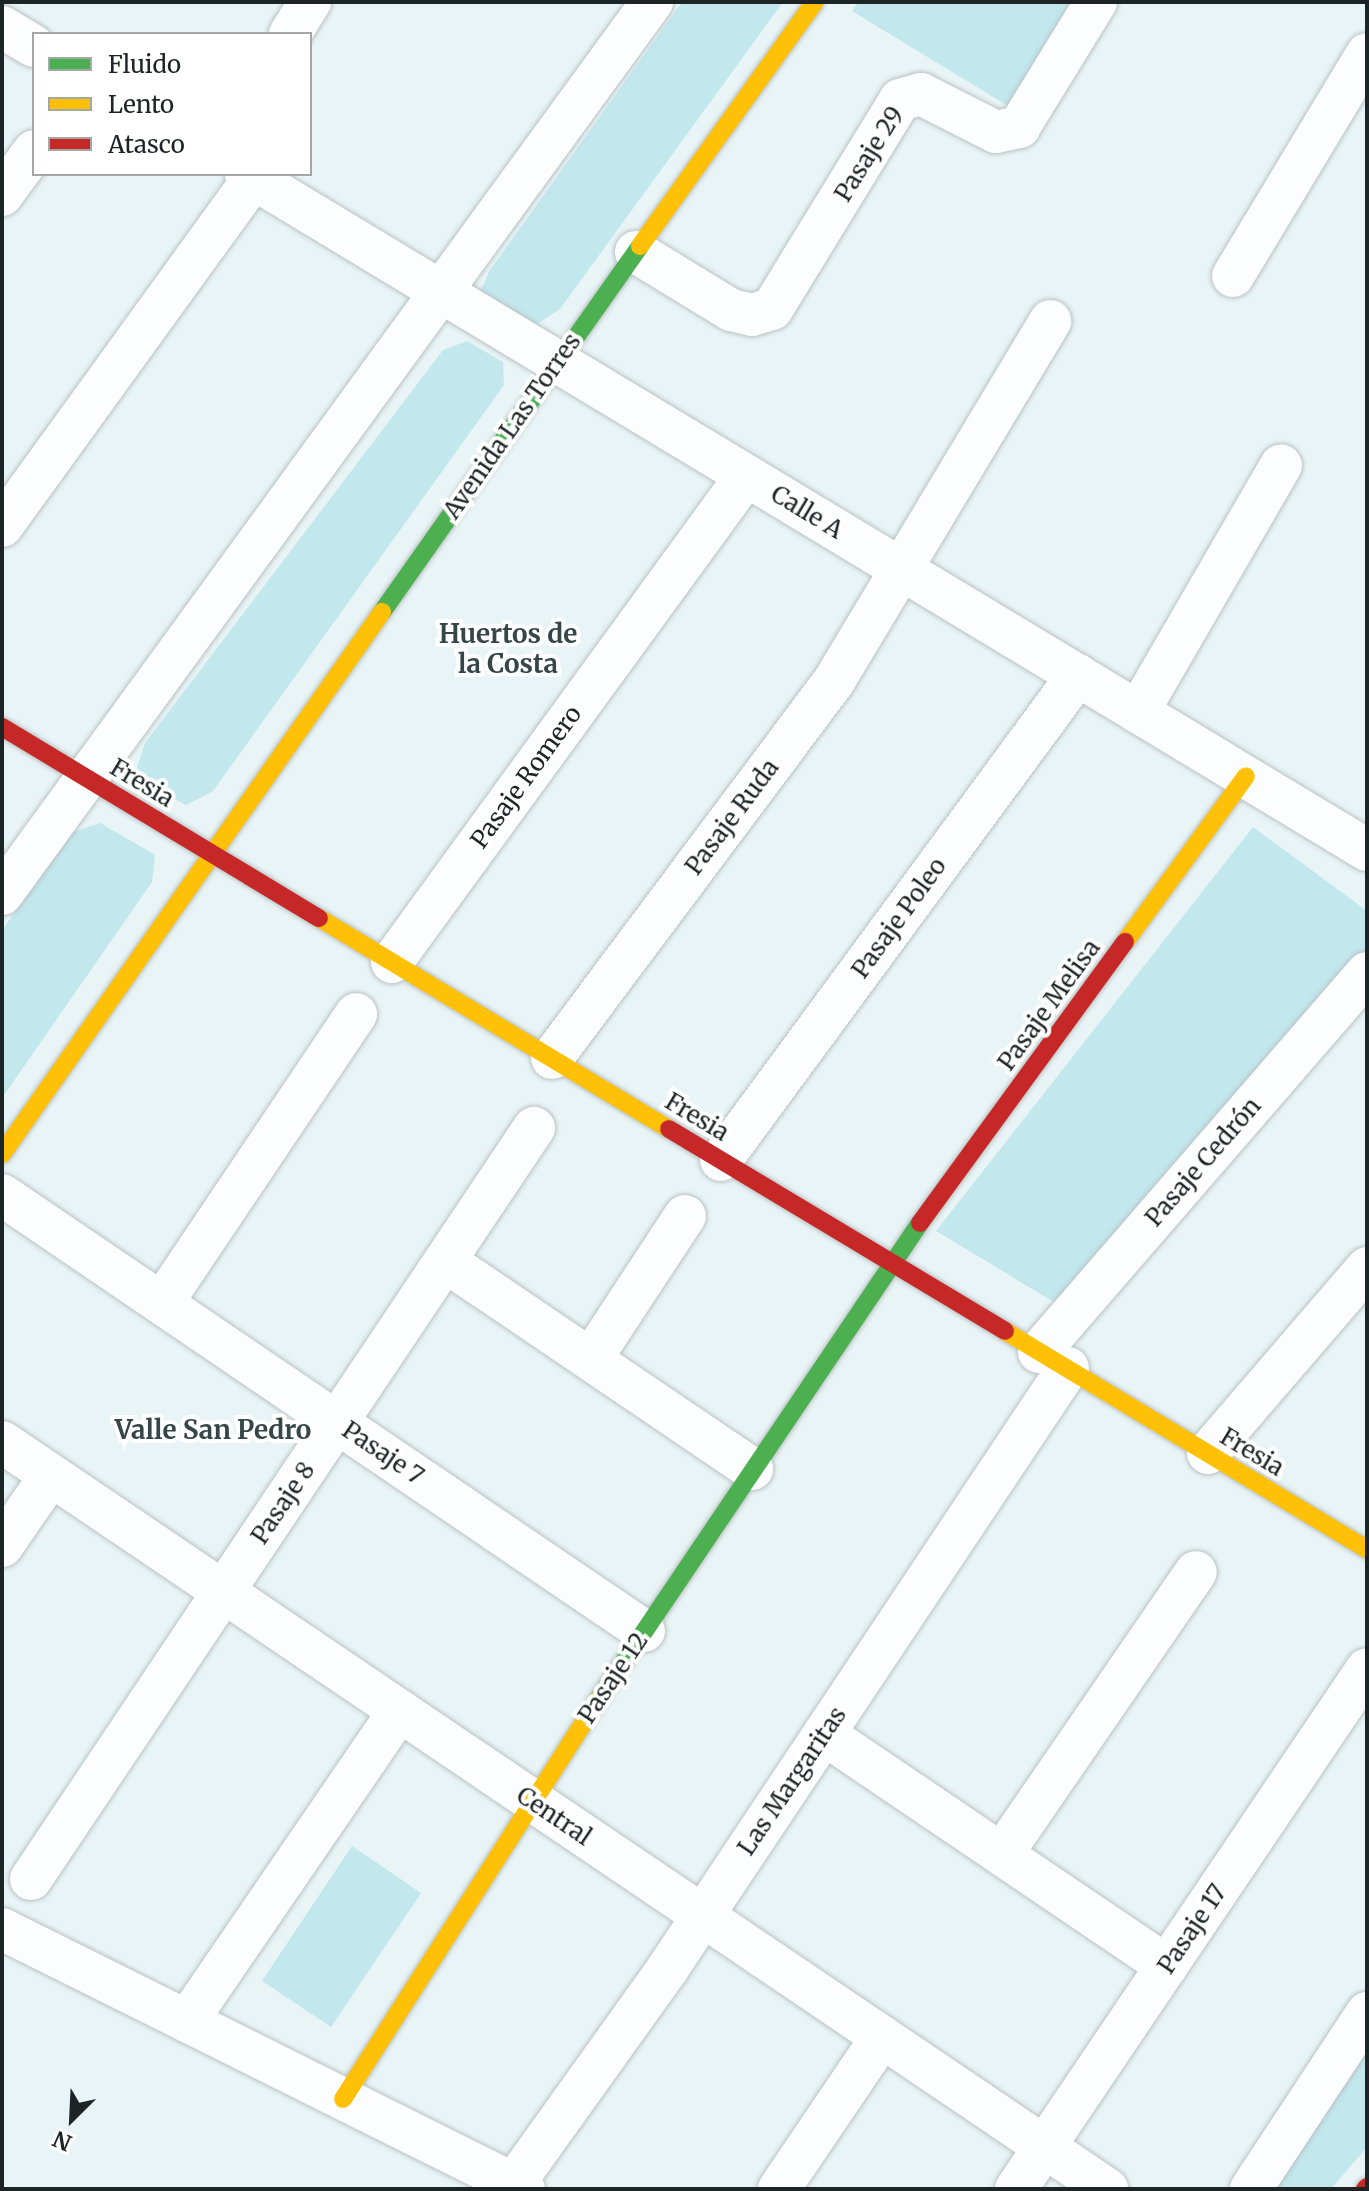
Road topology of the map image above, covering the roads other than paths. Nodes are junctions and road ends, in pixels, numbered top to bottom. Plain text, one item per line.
1 (310, 2) edge
2 (652, 2) edge
3 (815, 2) edge
4 (1096, 2) edge
5 (2, 27) edge
6 (291, 32) edge
7 (32, 45) edge
8 (1367, 54) edge
9 (32, 154) edge
10 (250, 176) edge
11 (2, 195) edge
12 (636, 252) junction
13 (1233, 276) dead end
14 (443, 292) junction
15 (1050, 321) dead end
16 (557, 361) junction
17 (1281, 465) dead end
18 (746, 476) junction
19 (2, 526) edge
20 (904, 571) junction
21 (1078, 675) junction
22 (1138, 712) junction
23 (2, 727) edge
24 (84, 776) junction
25 (1246, 776) junction
26 (1367, 850) edge
27 (212, 853) junction
28 (2, 894) edge
29 (392, 962) junction
30 (1367, 973) edge
31 (356, 1014) dead end
32 (552, 1058) junction
33 (534, 1128) dead end
34 (2, 1154) edge
35 (721, 1160) junction
36 (2, 1195) edge
37 (685, 1216) dead end
38 (445, 1261) junction
39 (891, 1262) junction
40 (1367, 1268) edge
41 (162, 1303) junction
42 (591, 1359) junction
43 (1053, 1360) junction
44 (337, 1422) junction
45 (2, 1442) edge
46 (1208, 1453) junction
47 (752, 1469) junction
48 (51, 1475) junction
49 (2, 1546) edge
50 (1367, 1549) edge
51 (1196, 1572) dead end
52 (224, 1592) junction
53 (644, 1631) junction
54 (1367, 1669) edge
55 (399, 1711) junction
56 (824, 1734) junction
57 (531, 1800) junction
58 (1002, 1854) junction
59 (31, 1879) dead end
60 (702, 1916) junction
61 (2, 1929) edge
62 (1167, 1966) junction
63 (1367, 2013) edge
64 (187, 2021) junction
65 (882, 2037) junction
66 (343, 2099) junction
67 (1045, 2147) junction
68 (516, 2187) edge
69 (779, 2189) edge
70 (1016, 2189) edge
71 (1107, 2189) edge
72 (1251, 2189) edge

1 - 6 street
2 - 14 street
3 - 12 street, Avenida Las Torres
4 - 12 street, Pasaje 29
5 - 7 street
8 - 13 street
9 - 11 street
10 - 14 street, Calle A
10 - 19 street
12 - 16 street, Avenida Las Torres
14 - 16 street, Calle A
14 - 24 street
15 - 20 street, Pasaje Ruda
16 - 18 street, Calle A
16 - 27 street, Avenida Las Torres
17 - 22 street
18 - 20 street, Calle A
18 - 29 street, Pasaje Romero
20 - 21 street, Calle A
20 - 32 street, Pasaje Ruda
21 - 22 street, Calle A
21 - 35 street, Pasaje Poleo
22 - 25 street, Calle A
23 - 24 street, Fresia
24 - 27 street, Fresia
24 - 28 street
25 - 26 street, Calle A
25 - 39 street, Pasaje Melisa
27 - 29 street, Fresia
27 - 34 street, Avenida Las Torres
29 - 32 street, Fresia
30 - 43 street, Pasaje Cedrón
31 - 41 street
32 - 35 street, Fresia
33 - 38 street, Pasaje 8
35 - 39 street, Fresia
36 - 41 street, Pasaje 7
37 - 42 street
38 - 42 street
38 - 44 street, Pasaje 8
39 - 43 street, Fresia
39 - 47 street, Pasaje 12
40 - 46 street
41 - 44 street, Pasaje 7
42 - 47 street
43 - 46 street, Fresia
43 - 56 street, Las Margaritas
44 - 52 street, Pasaje 8
44 - 53 street, Pasaje 7
45 - 48 street, Central
46 - 50 street, Fresia
47 - 53 street, Pasaje 12
48 - 49 street
48 - 52 street, Central
51 - 58 street
52 - 55 street, Central
52 - 59 street, Pasaje 8
53 - 57 street, Pasaje 12
54 - 62 street, Pasaje 17
55 - 57 street, Central
55 - 64 street
56 - 58 street
56 - 60 street, Las Margaritas
57 - 60 street, Central
57 - 66 street, Pasaje 12
58 - 62 street
60 - 65 street, Central
60 - 68 street, Las Margaritas
61 - 64 street
62 - 67 street, Pasaje 17
63 - 72 street
64 - 66 street
65 - 67 street, Central
65 - 69 street
66 - 68 street
67 - 70 street, Pasaje 17
67 - 71 street, Central

